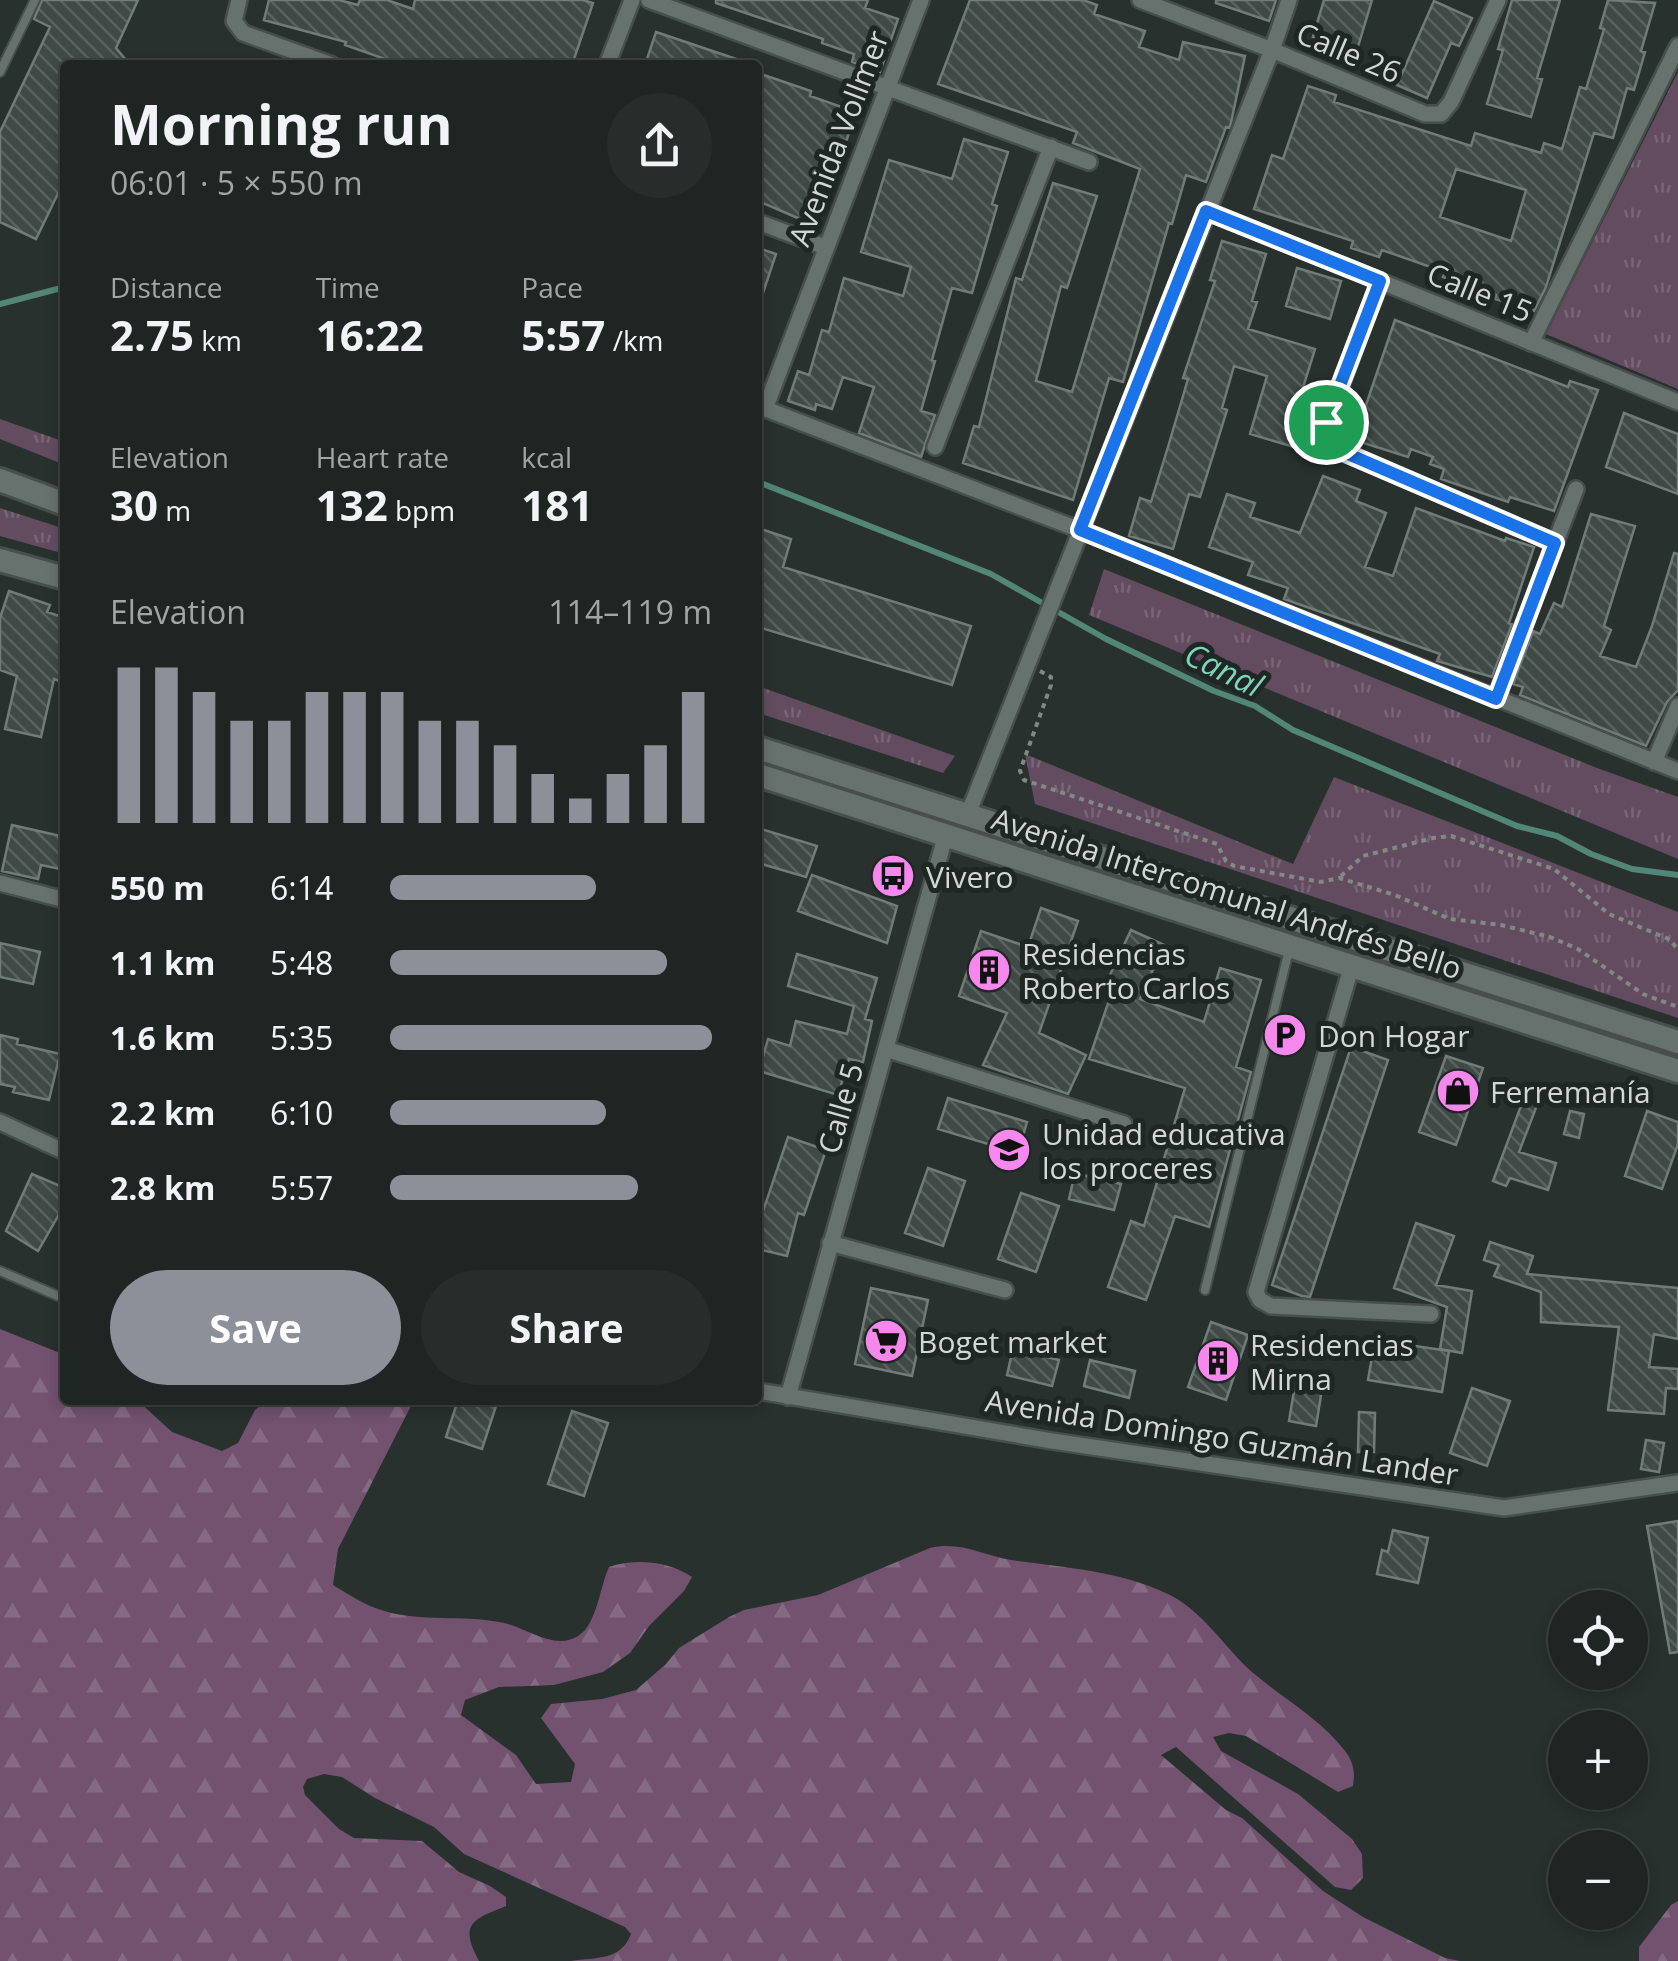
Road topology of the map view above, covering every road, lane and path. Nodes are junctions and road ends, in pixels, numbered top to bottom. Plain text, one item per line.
1 (35, 0) edge
2 (239, 0) edge
3 (632, 0) edge
4 (649, 0) edge
5 (921, 0) edge
6 (1140, 0) edge
7 (1290, 0) edge
8 (1498, 0) edge
9 (1678, 46) edge
10 (1272, 50) junction
11 (319, 60) edge
12 (609, 60) edge
13 (0, 72) edge
14 (886, 87) junction
15 (1051, 147) junction
16 (1090, 162) dead end
17 (1206, 211) junction
18 (762, 224) edge
19 (824, 247) junction
20 (1380, 281) junction
21 (1531, 343) junction
22 (1678, 402) edge
23 (762, 405) edge
24 (762, 408) edge
25 (935, 447) dead end
26 (0, 480) edge
27 (1576, 489) dead end
28 (60, 502) edge
29 (1080, 530) junction
30 (1555, 543) junction
31 (0, 560) edge
32 (60, 577) edge
33 (1027, 664) junction
34 (1496, 699) junction
35 (1678, 706) edge
36 (762, 749) edge
37 (1654, 762) junction
38 (1678, 771) edge
39 (762, 776) edge
40 (968, 814) junction
41 (946, 834) junction
42 (1339, 878) junction
43 (0, 882) edge
44 (60, 899) edge
45 (1290, 946) junction
46 (1678, 951) edge
47 (1352, 965) junction
48 (1678, 1007) edge
49 (1678, 1042) edge
50 (886, 1049) junction
51 (1678, 1071) edge
52 (0, 1122) edge
53 (1124, 1124) dead end
54 (60, 1150) edge
55 (830, 1243) junction
56 (0, 1271) edge
57 (1006, 1290) dead end
58 (1205, 1290) dead end
59 (60, 1298) edge
60 (1430, 1314) dead end
61 (762, 1392) edge
62 (788, 1397) junction
63 (1678, 1482) edge

1 - 13 lane
2 - 11 street
3 - 12 street
4 - 14 street
5 - 14 street, Avenida Vollmer
6 - 10 street, Calle 26
7 - 10 street
8 - 10 street, Calle 26
9 - 21 street
10 - 17 street
14 - 15 street
14 - 19 street, Avenida Vollmer
15 - 16 street
15 - 25 street
17 - 20 street, Calle 15
17 - 29 street
18 - 19 street
19 - 23 street, Avenida Vollmer
20 - 21 street, Calle 15
20 - 30 street
21 - 22 street, Calle 15
24 - 29 street
26 - 28 main road
27 - 30 street
29 - 33 street
29 - 34 street
30 - 34 street
31 - 32 main road
33 - 40 street
33 - 42 path
34 - 37 street
35 - 37 street
36 - 40 main road, Avenida Intercomunal Andrés Bello
37 - 38 street
39 - 41 main road, Avenida Intercomunal Andrés Bello
40 - 49 main road, Avenida Intercomunal Andrés Bello
41 - 45 main road, Avenida Intercomunal Andrés Bello
41 - 50 street, Calle 5
42 - 46 path
42 - 48 path
43 - 44 street
45 - 47 main road, Avenida Intercomunal Andrés Bello
45 - 58 lane
47 - 51 main road, Avenida Intercomunal Andrés Bello
47 - 60 street
50 - 53 street
50 - 55 street, Calle 5
52 - 54 street
55 - 57 street
55 - 62 street, Calle 5
56 - 59 lane
61 - 62 street, Avenida Domingo Guzmán Lander
62 - 63 street, Avenida Domingo Guzmán Lander

